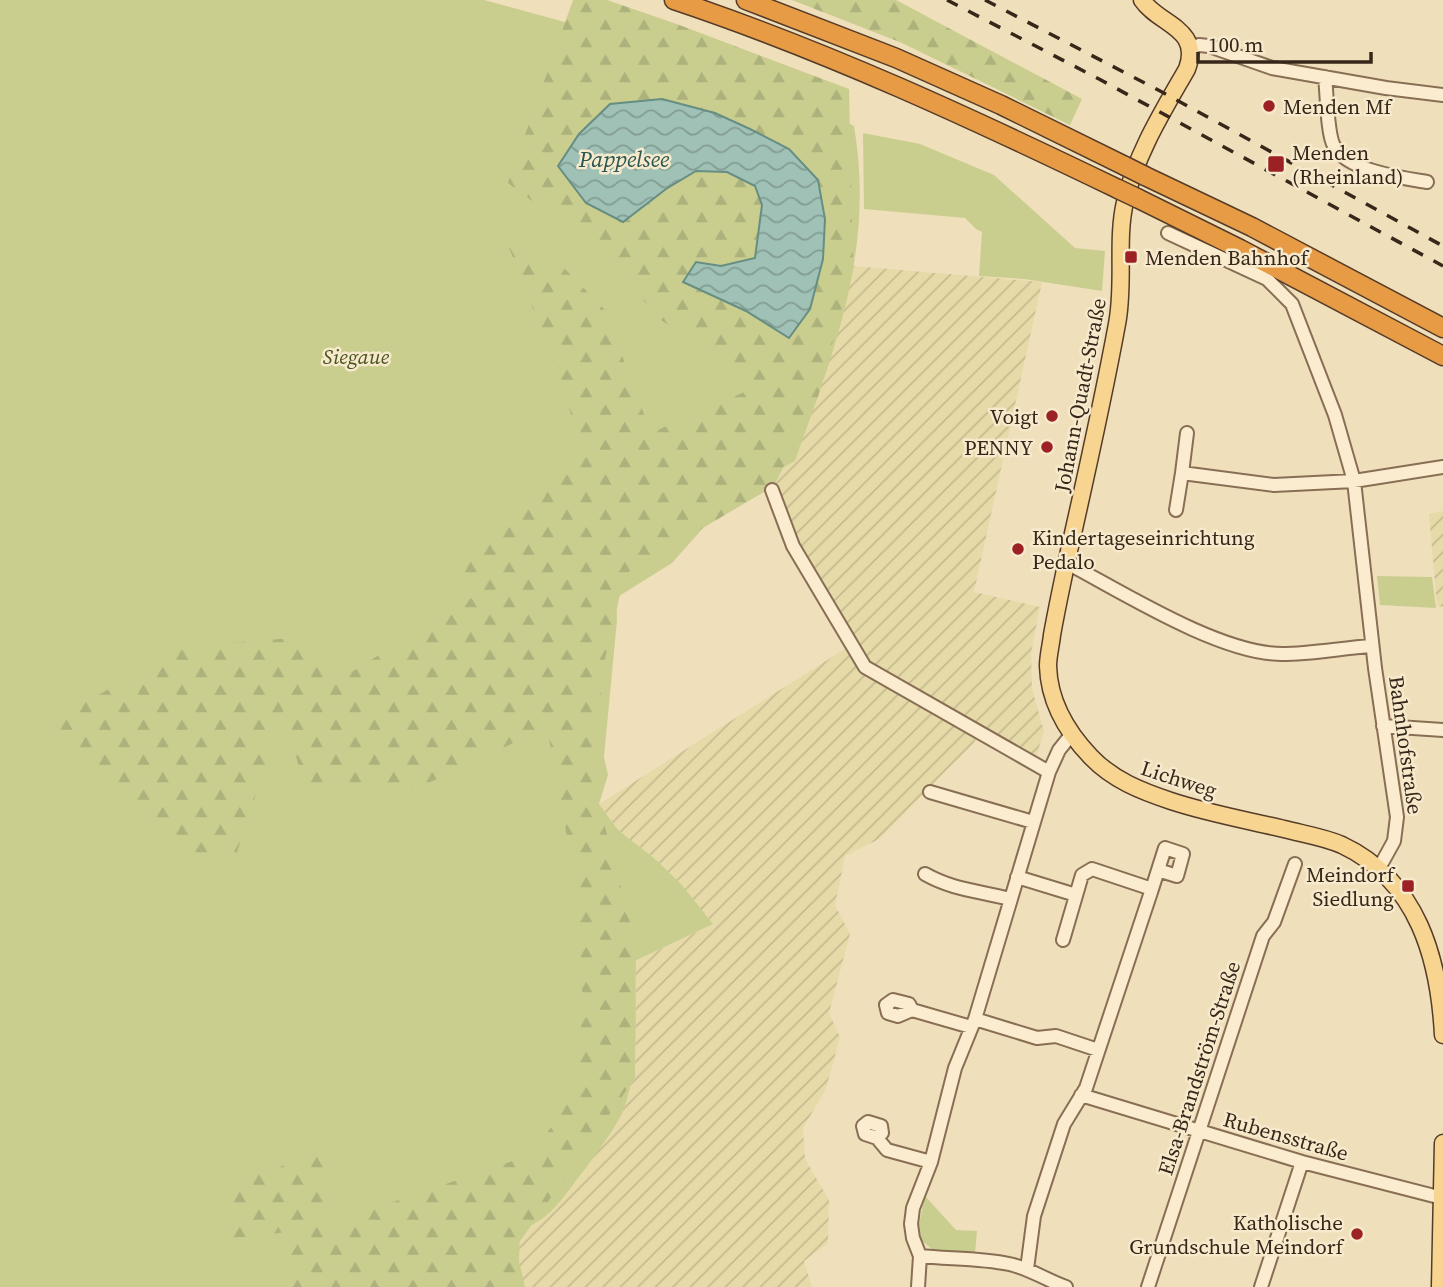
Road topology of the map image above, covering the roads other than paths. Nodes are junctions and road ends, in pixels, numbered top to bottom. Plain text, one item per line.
1 (674, 0) edge
2 (746, 0) edge
3 (1142, 0) edge
4 (1189, 48) junction
5 (1325, 77) junction
6 (1443, 95) edge
7 (1427, 182) dead end
8 (1168, 233) dead end
9 (1443, 328) edge
10 (1443, 356) edge
11 (1187, 433) dead end
12 (1443, 467) edge
13 (1182, 473) junction
14 (1354, 481) junction
15 (772, 491) dead end
16 (1177, 510) dead end
17 (1067, 563) junction
18 (1372, 646) junction
19 (1382, 726) junction
20 (1443, 730) edge
21 (1071, 735) junction
22 (1049, 772) junction
23 (930, 792) dead end
24 (1033, 822) junction
25 (1295, 864) dead end
26 (1158, 870) dead end
27 (1378, 870) junction
28 (925, 874) dead end
29 (1017, 877) junction
30 (1152, 889) junction
31 (1076, 895) junction
32 (1010, 899) junction
33 (1063, 940) dead end
34 (912, 1010) dead end
35 (973, 1023) junction
36 (1443, 1035) edge
37 (1098, 1050) junction
38 (1081, 1095) junction
39 (1198, 1131) junction
40 (877, 1138) dead end
41 (1443, 1143) edge
42 (1302, 1161) junction
43 (931, 1162) junction
44 (1442, 1198) edge
45 (920, 1256) junction
46 (1027, 1269) junction
47 (1043, 1283) edge
48 (918, 1287) edge
49 (1066, 1287) edge
50 (1148, 1287) edge
51 (1261, 1287) edge
52 (1440, 1287) edge

1 - 10 highway, bridge
2 - 9 highway, bridge
3 - 4 main road
4 - 5 street
4 - 17 main road, Johann-Quadt-Straße
5 - 6 street
5 - 7 street
8 - 14 street, Bahnhofstraße
11 - 13 street
12 - 14 street
13 - 14 street
13 - 16 street
14 - 18 street, Bahnhofstraße
15 - 22 street
17 - 18 street
17 - 21 main road, Johann-Quadt-Straße
18 - 19 street, Bahnhofstraße
19 - 20 street
19 - 27 street, Bahnhofstraße
21 - 22 street
21 - 27 main road, Lichweg
22 - 24 street
23 - 24 street
24 - 29 street
25 - 39 street, Elsa-Brandström-Straße
26 - 30 street
27 - 36 main road
28 - 32 street
29 - 31 street
29 - 32 street
30 - 31 street
30 - 37 street
31 - 33 street
32 - 35 street
34 - 35 street
35 - 37 street
35 - 43 street
37 - 38 street
38 - 39 street, Rubensstraße
38 - 46 street
39 - 42 street, Rubensstraße
39 - 50 street, Elsa-Brandström-Straße
40 - 43 street
41 - 44 main road
42 - 44 street, Rubensstraße
42 - 51 street
43 - 45 street
44 - 52 main road
45 - 46 street
45 - 48 street
46 - 47 street
47 - 49 street

